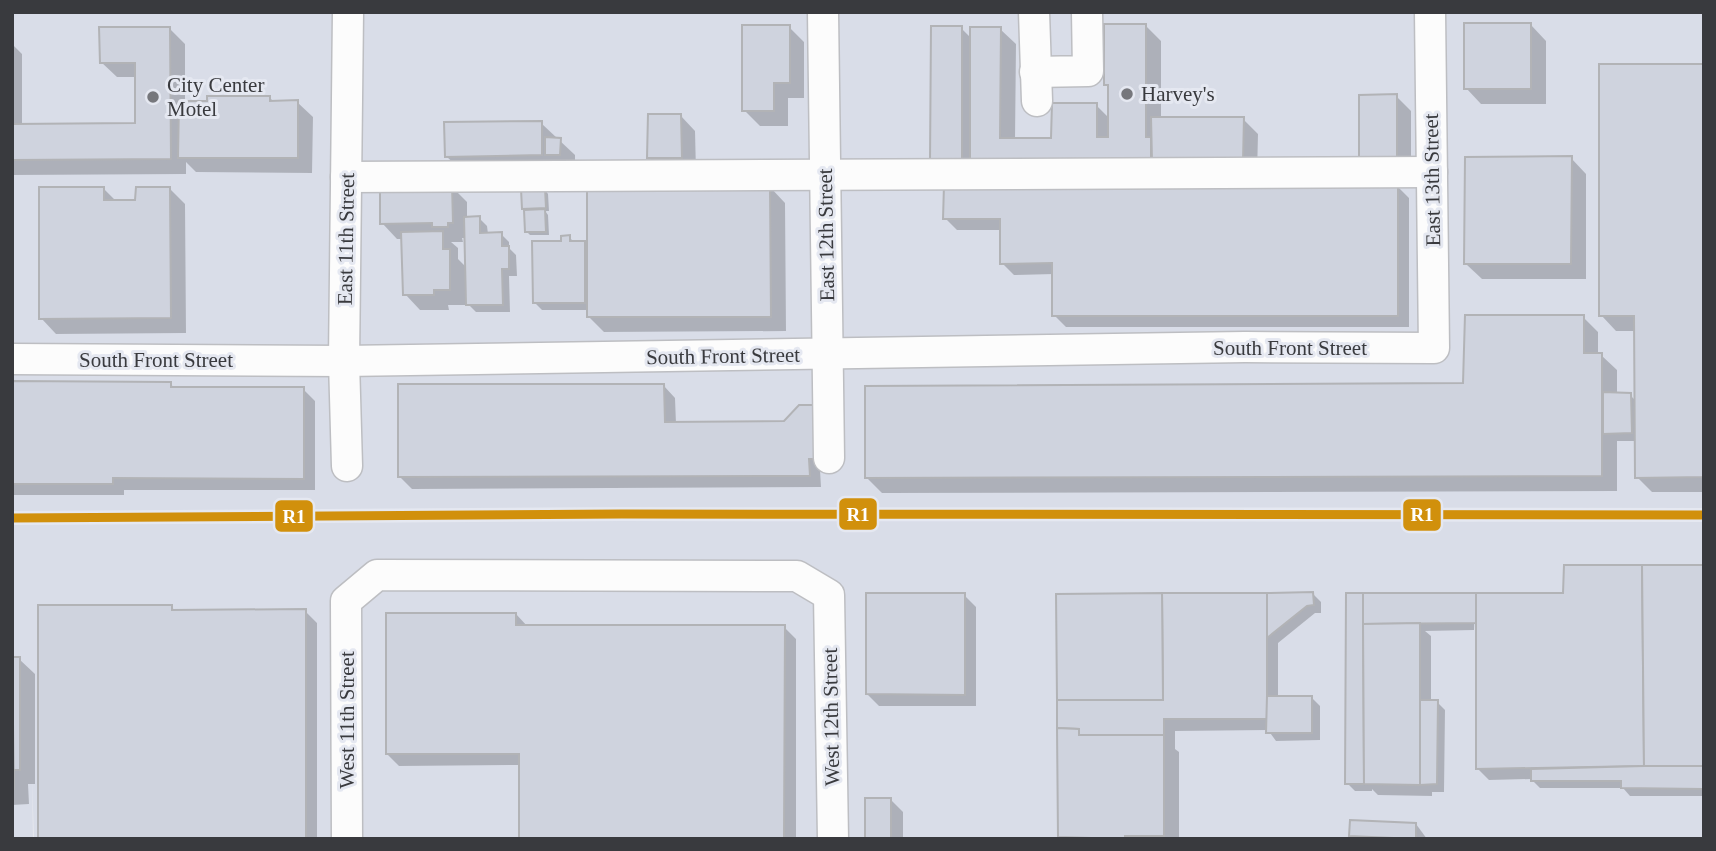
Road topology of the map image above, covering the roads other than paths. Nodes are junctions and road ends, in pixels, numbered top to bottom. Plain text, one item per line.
1 (348, 12) edge
2 (823, 12) edge
3 (1034, 12) edge
4 (1087, 12) edge
5 (1430, 12) edge
6 (1432, 172) junction
7 (825, 175) junction
8 (346, 177) junction
9 (1434, 348) joint
10 (827, 354) junction
11 (12, 359) edge
12 (344, 361) junction
13 (829, 458) dead end
14 (347, 466) dead end
15 (346, 601) joint
16 (347, 839) edge
17 (833, 839) edge

1 - 8 street, East 11th Street
2 - 7 street, East 12th Street
3 - 4 street
5 - 6 street, East 13th Street
6 - 7 street
6 - 9 street, East 13th Street
7 - 8 street
7 - 10 street, East 12th Street
8 - 12 street, East 11th Street
9 - 10 street, South Front Street
10 - 12 street, South Front Street
10 - 13 street, East 12th Street
11 - 12 street, South Front Street
12 - 14 street, East 11th Street
15 - 16 street, West 11th Street
15 - 17 street, West 12th Street

